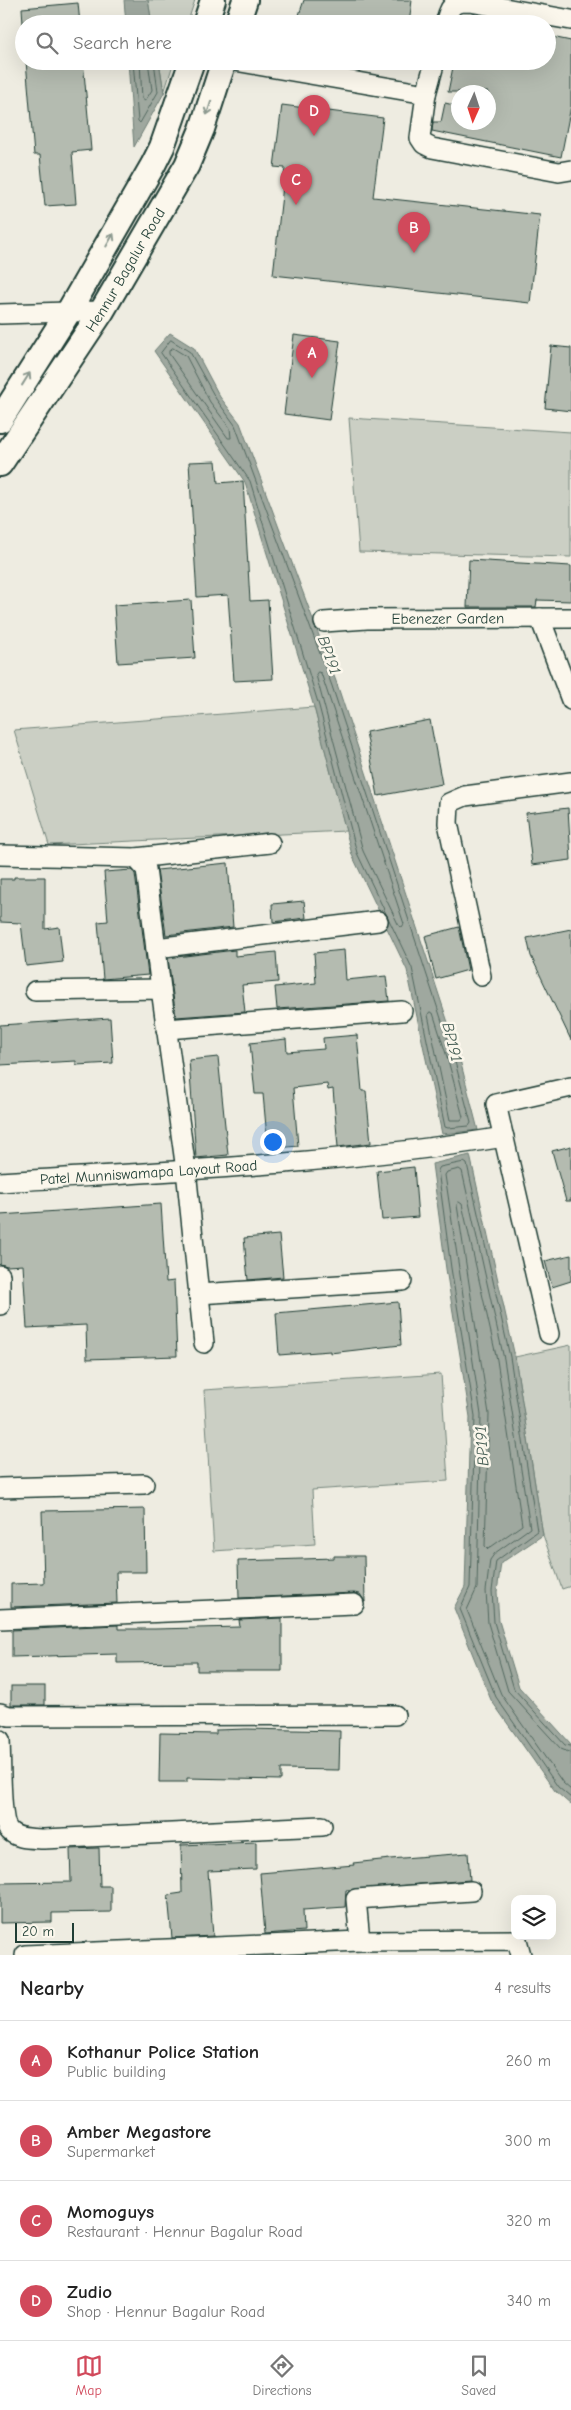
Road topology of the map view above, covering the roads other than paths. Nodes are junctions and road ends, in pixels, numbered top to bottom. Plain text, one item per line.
1 (213, 0) edge
2 (245, 0) edge
3 (208, 15) edge
4 (240, 15) edge
5 (447, 15) edge
6 (541, 15) edge
7 (556, 17) edge
8 (571, 20) edge
9 (189, 70) edge
10 (221, 70) edge
11 (287, 70) edge
12 (433, 70) edge
13 (426, 94) junction
14 (571, 170) edge
15 (69, 311) junction
16 (102, 311) junction
17 (0, 314) edge
18 (0, 420) edge
19 (0, 464) edge
20 (540, 618) junction
21 (571, 618) edge
22 (324, 622) dead end
23 (571, 700) edge
24 (571, 782) edge
25 (270, 843) dead end
26 (0, 855) edge
27 (136, 858) junction
28 (378, 921) dead end
29 (156, 948) junction
30 (481, 976) dead end
31 (160, 989) junction
32 (35, 991) dead end
33 (402, 1011) dead end
34 (166, 1030) junction
35 (571, 1087) edge
36 (504, 1136) junction
37 (186, 1170) junction
38 (0, 1182) edge
39 (0, 1275) edge
40 (402, 1281) dead end
41 (198, 1294) junction
42 (0, 1305) edge
43 (550, 1334) dead end
44 (204, 1343) dead end
45 (144, 1484) dead end
46 (0, 1488) edge
47 (354, 1604) dead end
48 (0, 1619) edge
49 (0, 1713) edge
50 (395, 1715) dead end
51 (0, 1740) edge
52 (322, 1826) dead end
53 (471, 1891) dead end
54 (360, 1941) junction
55 (25, 1955) edge
56 (521, 1955) edge

1 - 3 main road
2 - 4 main road
5 - 6 street
7 - 8 street
15 -> 9 main road, Hennur Bagalur Road
10 -> 16 main road, Hennur Bagalur Road
11 - 13 street
12 - 13 street
13 - 14 street
15 - 16 street
15 - 17 street
18 -> 15 main road, Hennur Bagalur Road
16 - 19 main road, Hennur Bagalur Road
20 - 21 street, Ebenezer Garden
20 - 22 street, Ebenezer Garden
20 - 23 street
24 - 30 street
25 - 27 street
26 - 27 street
27 - 29 street
28 - 29 street
29 - 31 street
31 - 32 street
31 - 34 street
33 - 34 street
34 - 37 street
35 - 36 street
36 - 37 street, Patel Munniswamapa Layout Road
36 - 43 street
37 - 38 street, Patel Munniswamapa Layout Road
37 - 41 street
39 - 42 street
40 - 41 street
41 - 44 street
45 - 46 street
47 - 48 street
49 - 50 street
51 - 52 street
53 - 54 street
54 - 55 street
54 - 56 street

